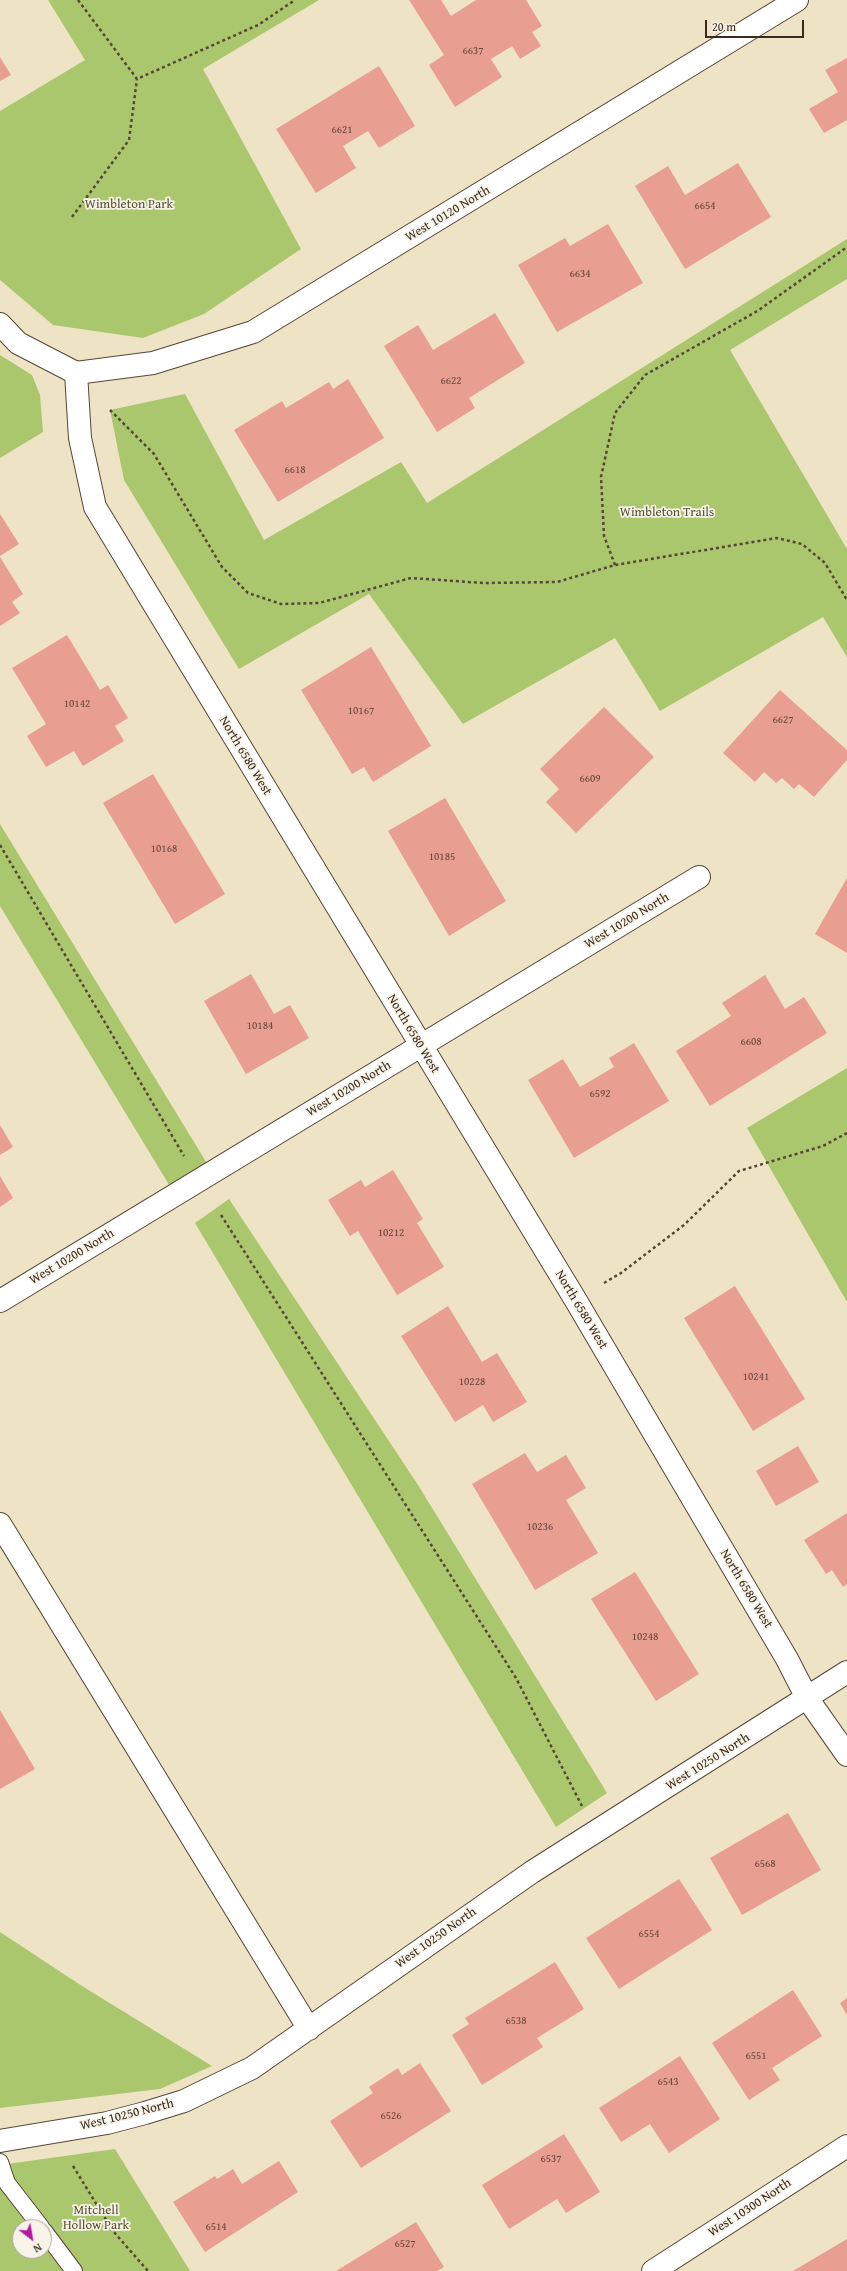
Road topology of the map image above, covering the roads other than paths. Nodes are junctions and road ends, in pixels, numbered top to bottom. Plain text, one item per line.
1 (797, 0) edge
2 (0, 324) edge
3 (76, 373) junction
4 (699, 878) dead end
5 (420, 1046) junction
6 (0, 1301) edge
7 (0, 1524) edge
8 (847, 1672) edge
9 (806, 1698) junction
10 (847, 1755) edge
11 (309, 2029) junction
12 (0, 2141) edge
13 (847, 2146) edge
14 (0, 2162) edge
15 (35, 2219) edge
16 (52, 2242) edge
17 (74, 2271) edge
18 (653, 2271) edge

1 - 3 street, West 10120 North
2 - 3 street
3 - 5 street, North 6580 West
4 - 5 street, West 10200 North
5 - 6 street, West 10200 North
5 - 9 street, North 6580 West
7 - 11 street
8 - 9 street, West 10250 North
9 - 10 street, North 6580 West
9 - 11 street, West 10250 North
11 - 12 street, West 10250 North
13 - 18 street, West 10300 North
14 - 15 lane
16 - 17 lane

